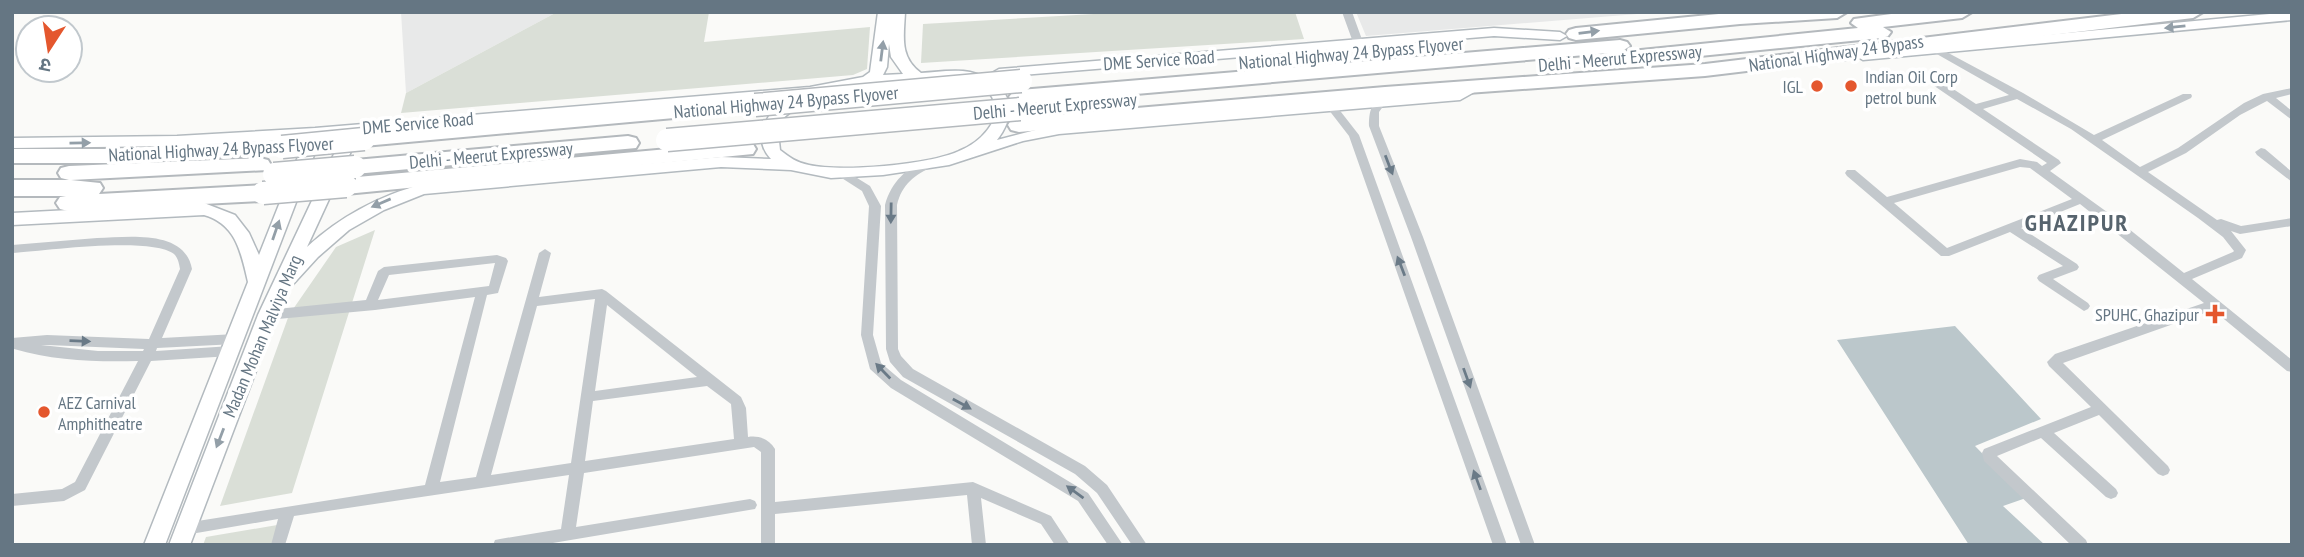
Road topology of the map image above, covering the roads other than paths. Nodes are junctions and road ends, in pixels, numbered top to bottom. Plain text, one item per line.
1 (885, 12) edge
2 (898, 12) edge
3 (1347, 12) edge
4 (1781, 12) edge
5 (1837, 12) edge
6 (1962, 12) edge
7 (2098, 12) edge
8 (2193, 12) edge
9 (2186, 13) edge
10 (2292, 16) edge
11 (1740, 18) junction
12 (1898, 24) junction
13 (1618, 29) junction
14 (1560, 36) junction
15 (1359, 44) junction
16 (1939, 51) junction
17 (1818, 58) junction
18 (1611, 75) junction
19 (967, 76) junction
20 (918, 78) junction
21 (1931, 79) dead end
22 (864, 83) junction
23 (824, 88) junction
24 (2292, 91) edge
25 (2019, 95) junction
26 (2187, 96) dead end
27 (2267, 96) junction
28 (1383, 97) junction
29 (1330, 105) junction
30 (1975, 108) junction
31 (2292, 117) edge
32 (353, 129) junction
33 (315, 133) junction
34 (2093, 140) junction
35 (12, 143) edge
36 (2261, 152) dead end
37 (12, 156) edge
38 (960, 158) junction
39 (929, 163) junction
40 (788, 166) junction
41 (277, 169) junction
42 (2042, 171) junction
43 (12, 172) edge
44 (841, 172) junction
45 (2139, 172) junction
46 (1851, 173) dead end
47 (2292, 178) edge
48 (2159, 179) dead end
49 (12, 188) edge
50 (2082, 199) junction
51 (1885, 202) junction
52 (12, 205) edge
53 (12, 219) edge
54 (2292, 222) edge
55 (2011, 227) junction
56 (12, 249) edge
57 (545, 253) dead end
58 (2183, 278) junction
59 (257, 285) junction
60 (280, 288) junction
61 (482, 292) junction
62 (602, 294) junction
63 (532, 302) junction
64 (372, 304) junction
65 (2215, 304) junction
66 (2084, 306) dead end
67 (267, 316) junction
68 (892, 327) junction
69 (867, 335) junction
70 (154, 343) junction
71 (12, 344) edge
72 (233, 345) junction
73 (147, 357) junction
74 (2292, 367) edge
75 (711, 380) junction
76 (587, 397) junction
77 (2101, 409) junction
78 (2042, 431) junction
79 (741, 443) junction
80 (577, 468) junction
81 (2163, 470) dead end
82 (482, 482) junction
83 (972, 488) junction
84 (431, 489) junction
85 (2111, 494) dead end
86 (12, 500) edge
87 (750, 505) dead end
88 (768, 509) junction
89 (288, 510) junction
90 (568, 534) junction
91 (157, 537) edge
92 (182, 537) edge
93 (590, 538) edge
94 (537, 542) edge
95 (147, 545) edge
96 (278, 545) edge
97 (500, 545) edge
98 (768, 545) edge
99 (979, 545) edge
100 (1063, 545) edge
101 (1116, 545) edge
102 (1140, 545) edge
103 (1500, 545) edge
104 (1528, 545) edge
105 (2081, 545) edge

22 -> 1 main road
2 - 20 main road
3 - 15 street
4 - 11 main road
5 - 11 highway
6 - 12 highway, Delhi - Meerut Expressway
7 - 12 highway, Delhi - Meerut Expressway
8 - 9 highway, National Highway 24 Bypass
9 - 17 highway, National Highway 24 Bypass
10 -> 16 main road
11 - 13 highway
12 - 13 highway
12 - 18 highway
12 - 41 highway, Delhi - Meerut Expressway, bridge
14 -> 13 highway
14 - 15 main road, DME Service Road
14 - 37 highway, National Highway 24 Bypass Flyover, bridge
15 - 19 main road, DME Service Road
16 - 17 main road
16 - 25 street
17 - 18 highway, National Highway 24 Bypass
18 - 28 highway, National Highway 24 Bypass
19 - 20 main road, DME Service Road
19 - 38 main road
20 - 22 main road, DME Service Road
21 - 30 street
22 - 23 main road, DME Service Road
23 - 32 main road, DME Service Road
23 - 40 main road
24 - 27 street
25 - 30 street
25 - 34 street
26 - 34 street
27 - 31 street
27 - 45 street
28 - 29 main road
28 - 52 highway, bridge
28 -> 104 street
29 - 38 main road
103 -> 29 street
30 - 42 street
32 - 33 main road, DME Service Road
32 - 60 main road, Madan Mohan Malviya Marg
35 -> 33 main road, DME Service Road
59 -> 33 main road, Madan Mohan Malviya Marg
34 - 45 street
36 - 47 street
38 - 39 main road
39 - 44 main road
39 -> 68 street
40 - 44 main road
40 -> 60 main road
41 - 43 highway, Delhi - Meerut Expressway
41 - 49 highway, Delhi - Meerut Expressway
42 - 50 street
42 - 51 street
44 - 69 street
45 - 58 street
46 - 51 street
48 - 54 street
50 - 55 street
50 - 58 street
51 - 55 street
53 - 59 main road
55 - 66 street
56 - 70 street
57 - 63 street
58 - 65 street
59 - 72 main road, Madan Mohan Malviya Marg
60 - 67 main road, Madan Mohan Malviya Marg
61 - 64 street
61 - 64 street
61 - 84 street
62 - 63 street
62 - 75 street
62 - 76 street
63 - 82 street
64 - 67 street
65 - 74 street
65 - 77 street
67 -> 92 main road, Madan Mohan Malviya Marg
68 - 69 street
68 -> 102 street
101 -> 69 street
71 -> 70 street
70 - 72 street
70 - 73 street
71 - 73 street
72 - 73 street
72 - 91 main road, Madan Mohan Malviya Marg
73 - 86 street
75 - 76 street
75 - 79 street
76 - 80 street
77 - 78 street
77 - 81 street
78 - 85 street
78 - 105 street
79 - 80 street
79 - 88 street
80 - 82 street
80 - 90 street
82 - 84 street
83 - 88 street
83 - 99 street
83 - 100 street
84 - 89 street
87 - 93 street
88 - 98 street
89 - 92 street
89 - 96 street
90 - 93 street
90 - 94 street
91 - 95 street
94 - 97 street

